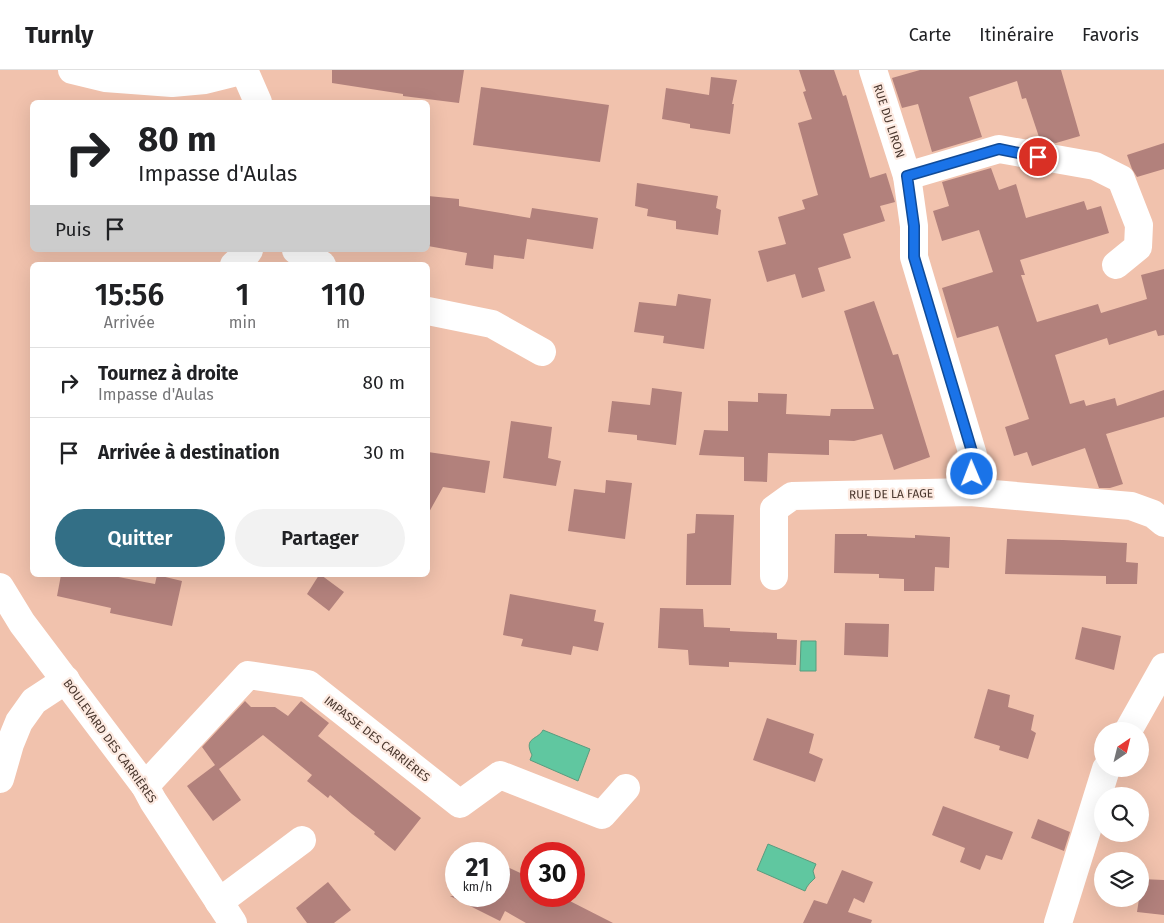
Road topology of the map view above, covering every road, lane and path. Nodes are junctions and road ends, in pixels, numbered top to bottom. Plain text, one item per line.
1 (72, 70) edge
2 (244, 70) edge
3 (873, 70) edge
4 (257, 100) edge
5 (907, 176) junction
6 (248, 252) edge
7 (299, 252) edge
8 (238, 262) edge
9 (317, 262) edge
10 (1116, 265) dead end
11 (430, 311) edge
12 (542, 352) dead end
13 (970, 492) junction
14 (1164, 523) edge
15 (774, 576) dead end
16 (0, 587) edge
17 (1164, 667) edge
18 (66, 680) junction
19 (1133, 722) edge
20 (0, 778) edge
21 (1103, 778) edge
22 (145, 786) junction
23 (626, 788) dead end
24 (302, 840) dead end
25 (226, 912) edge
26 (1058, 923) edge

1 - 2 street
2 - 4 street
3 - 5 street, RUE DU LIRON
5 - 10 street
5 - 13 street, RUE DU LIRON
6 - 8 street
7 - 9 street
11 - 12 street
13 - 14 street, RUE DE LA FAGE
13 - 15 street, RUE DE LA FAGE
16 - 18 street, BOULEVARD DES CARRIÈRES
17 - 19 street
18 - 20 street
18 - 22 street, BOULEVARD DES CARRIÈRES
21 - 26 street
22 - 23 street, IMPASSE DES CARRIÈRES
22 - 25 street, BOULEVARD DES CARRIÈRES
24 - 25 street

